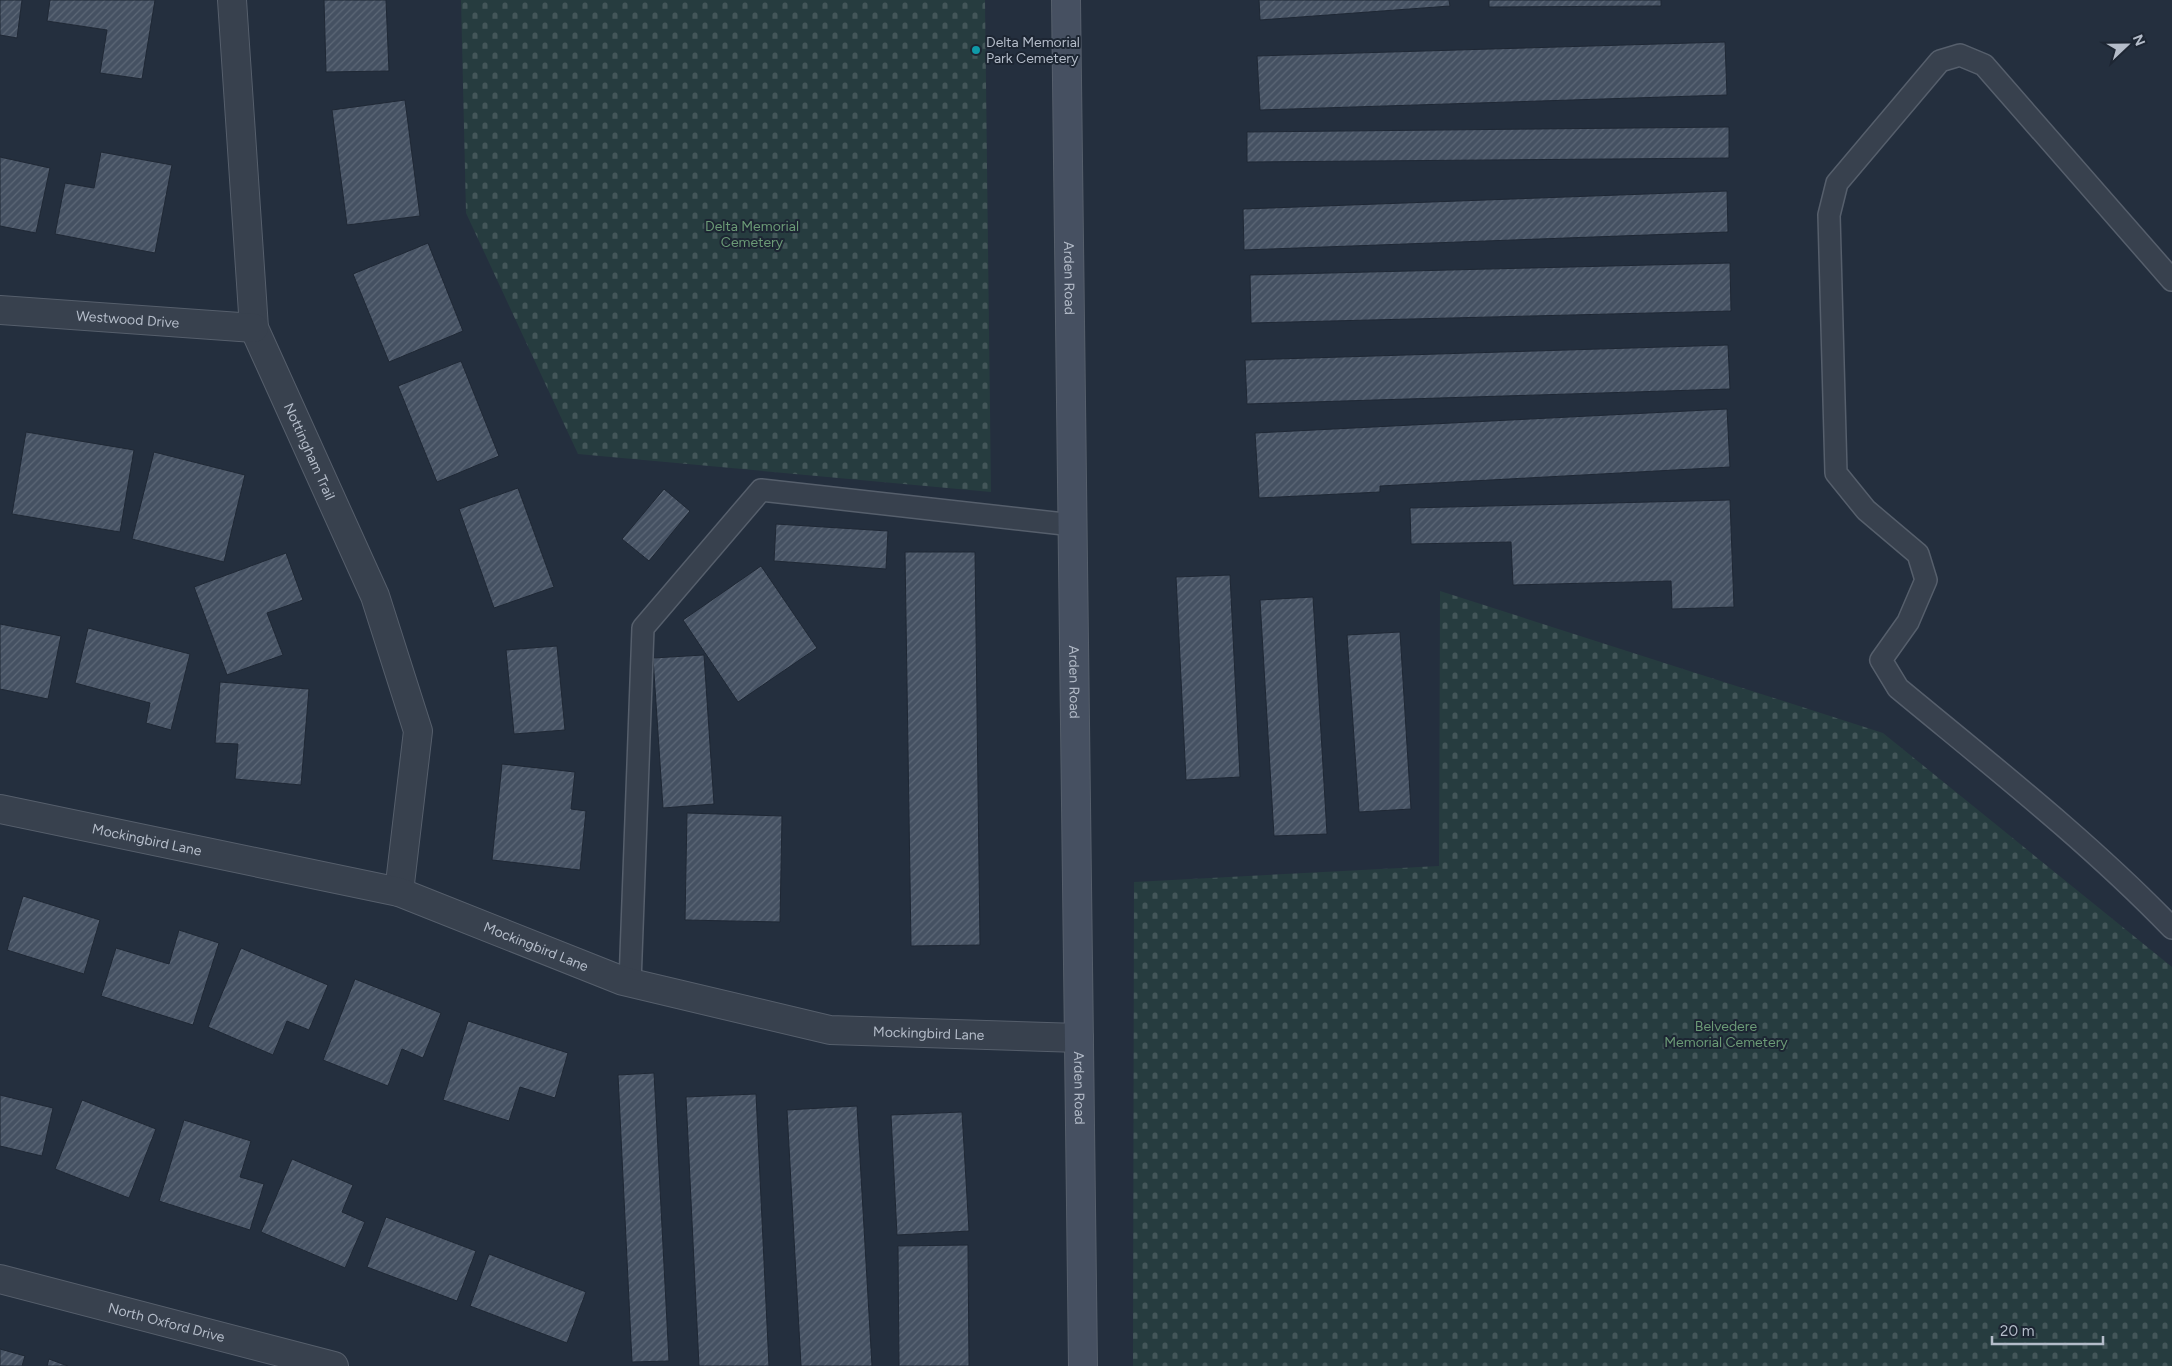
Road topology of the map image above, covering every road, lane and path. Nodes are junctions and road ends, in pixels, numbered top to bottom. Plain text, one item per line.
1 (232, 0) edge
2 (1066, 0) edge
3 (2172, 280) edge
4 (0, 310) edge
5 (254, 328) junction
6 (1073, 525) junction
7 (0, 809) edge
8 (399, 892) junction
9 (2172, 928) edge
10 (630, 983) junction
11 (1079, 1038) junction
12 (0, 1279) edge
13 (334, 1366) edge
14 (1083, 1366) edge

1 - 5 street, Nottingham Trail
2 - 6 main road, Arden Road
3 - 9 lane
4 - 5 street, Westwood Drive
5 - 8 street, Nottingham Trail
6 - 10 lane
6 - 11 main road, Arden Road
7 - 8 street, Mockingbird Lane
8 - 10 street, Mockingbird Lane
10 - 11 street, Mockingbird Lane
11 - 14 main road, Arden Road
12 - 13 street, North Oxford Drive

